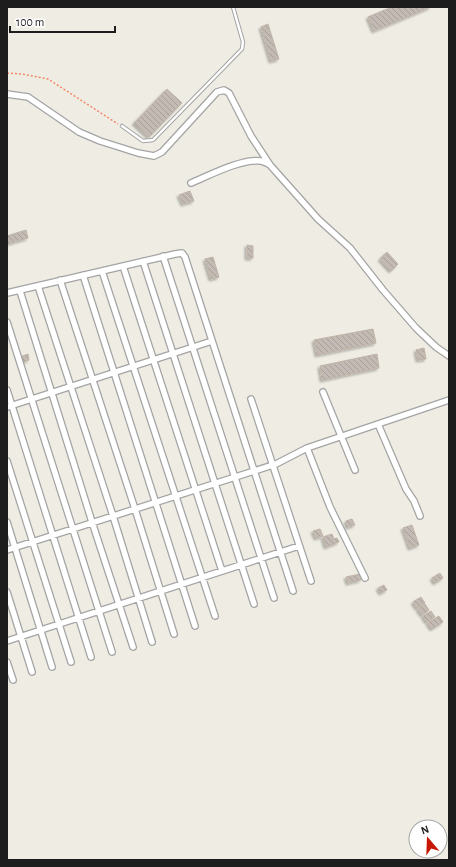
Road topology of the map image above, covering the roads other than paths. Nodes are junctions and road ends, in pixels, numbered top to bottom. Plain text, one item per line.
1 (233, 7) edge
2 (7, 94) edge
3 (122, 126) road end
4 (270, 165) junction
5 (191, 183) dead end
6 (163, 256) junction
7 (143, 261) junction
8 (124, 266) junction
9 (102, 271) junction
10 (83, 275) junction
11 (60, 280) junction
12 (38, 286) junction
13 (20, 291) junction
14 (7, 293) edge
15 (7, 322) edge
16 (212, 341) junction
17 (192, 347) junction
18 (173, 354) junction
19 (449, 356) edge
20 (154, 360) junction
21 (133, 366) junction
22 (114, 372) junction
23 (93, 379) junction
24 (70, 387) junction
25 (7, 390) edge
26 (323, 392) dead end
27 (51, 393) junction
28 (251, 399) dead end
29 (31, 400) junction
30 (449, 400) edge
31 (10, 406) edge
32 (378, 424) junction
33 (341, 437) junction
34 (307, 448) junction
35 (7, 461) edge
36 (273, 464) junction
37 (355, 470) dead end
38 (254, 471) junction
39 (234, 477) junction
40 (215, 483) junction
41 (196, 489) junction
42 (176, 496) junction
43 (156, 502) junction
44 (135, 509) junction
45 (113, 516) junction
46 (420, 516) dead end
47 (7, 522) edge
48 (92, 522) junction
49 (73, 529) junction
50 (53, 535) junction
51 (33, 542) junction
52 (299, 546) junction
53 (15, 547) junction
54 (7, 550) edge
55 (280, 552) junction
56 (261, 558) junction
57 (242, 565) junction
58 (222, 571) junction
59 (202, 578) junction
60 (365, 578) dead end
61 (311, 581) dead end
62 (182, 584) junction
63 (161, 591) junction
64 (293, 591) dead end
65 (7, 592) edge
66 (138, 598) junction
67 (274, 598) dead end
68 (254, 604) dead end
69 (119, 605) junction
70 (99, 611) junction
71 (215, 616) dead end
72 (79, 618) junction
73 (59, 624) junction
74 (195, 626) dead end
75 (41, 630) junction
76 (174, 634) dead end
77 (21, 637) junction
78 (7, 641) edge
79 (152, 642) dead end
80 (133, 647) dead end
81 (112, 652) dead end
82 (91, 657) dead end
83 (7, 662) edge
84 (71, 662) dead end
85 (52, 666) dead end
86 (32, 672) dead end
87 (13, 680) dead end

1 - 3 lane
2 - 4 street
4 - 5 street
4 - 19 street
6 - 7 street
6 - 16 street
6 - 17 street
7 - 8 street
7 - 18 street
8 - 9 street
8 - 20 street
9 - 10 street
9 - 21 street
10 - 11 street
10 - 22 street
11 - 12 street
11 - 23 street
12 - 13 street
12 - 24 street
13 - 14 street
13 - 27 street
15 - 29 street
16 - 17 street
16 - 38 street
17 - 18 street
17 - 39 street
18 - 20 street
18 - 40 street
20 - 21 street
20 - 41 street
21 - 22 street
21 - 42 street
22 - 23 street
22 - 43 street
23 - 24 street
23 - 44 street
24 - 27 street
24 - 45 street
25 - 31 street
26 - 33 street
27 - 29 street
27 - 48 street
28 - 36 street
29 - 31 street
29 - 49 street
30 - 32 street
31 - 50 street
32 - 33 street
32 - 46 street
33 - 34 street
33 - 37 street
34 - 36 street
34 - 60 street
35 - 51 street
36 - 38 street
36 - 52 street
38 - 39 street
38 - 55 street
39 - 40 street
39 - 56 street
40 - 41 street
40 - 57 street
41 - 42 street
41 - 58 street
42 - 43 street
42 - 59 street
43 - 44 street
43 - 62 street
44 - 45 street
44 - 63 street
45 - 48 street
45 - 66 street
47 - 53 street
48 - 49 street
48 - 69 street
49 - 50 street
49 - 70 street
50 - 51 street
50 - 72 street
51 - 53 street
51 - 73 street
52 - 55 street
52 - 61 street
53 - 54 street
53 - 75 street
55 - 56 street
55 - 64 street
56 - 57 street
56 - 67 street
57 - 58 street
57 - 68 street
58 - 59 street
59 - 62 street
59 - 71 street
62 - 63 street
62 - 74 street
63 - 66 street
63 - 76 street
65 - 77 street
66 - 69 street
66 - 79 street
69 - 70 street
69 - 80 street
70 - 72 street
70 - 81 street
72 - 73 street
72 - 82 street
73 - 75 street
73 - 84 street
75 - 77 street
75 - 85 street
77 - 78 street
77 - 86 street
83 - 87 street

